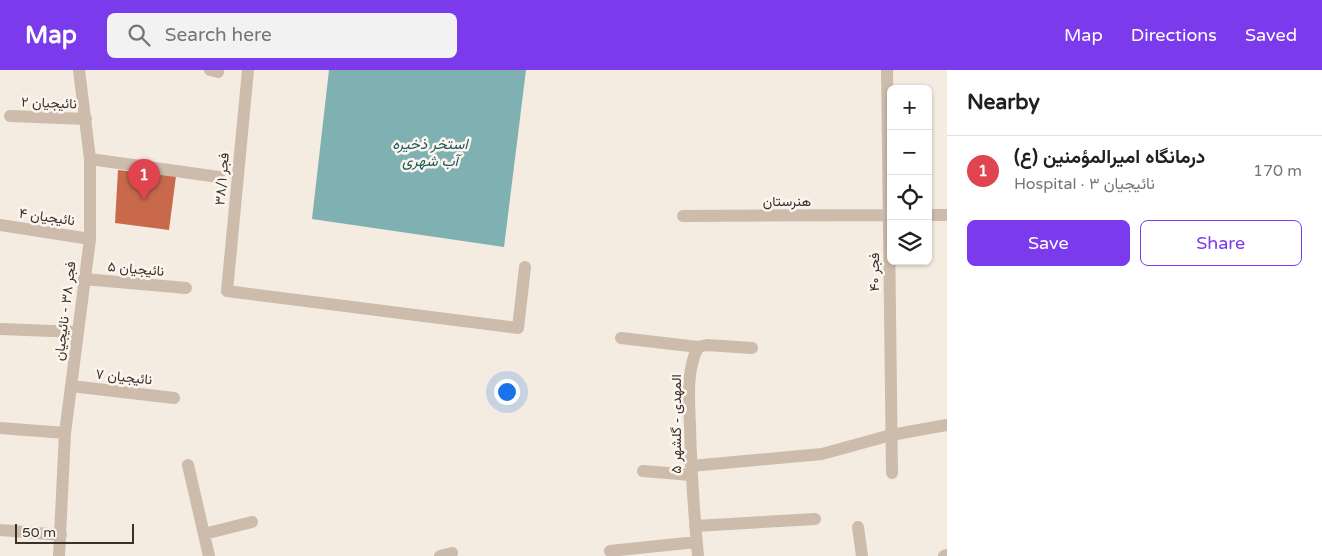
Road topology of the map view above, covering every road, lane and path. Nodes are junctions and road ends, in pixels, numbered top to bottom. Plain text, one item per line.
1 (79, 70) edge
2 (248, 70) edge
3 (887, 70) edge
4 (10, 116) dead end
5 (86, 119) junction
6 (90, 160) junction
7 (889, 175) edge
8 (218, 177) dead end
9 (932, 215) edge
10 (947, 215) edge
11 (683, 216) dead end
12 (887, 216) edge
13 (890, 220) edge
14 (0, 225) edge
15 (90, 239) junction
16 (525, 267) dead end
17 (84, 279) junction
18 (186, 288) dead end
19 (0, 329) edge
20 (78, 332) junction
21 (621, 338) dead end
22 (698, 347) junction
23 (752, 348) dead end
24 (71, 386) junction
25 (174, 398) dead end
26 (947, 425) edge
27 (0, 428) edge
28 (65, 433) junction
29 (891, 435) junction
30 (188, 465) dead end
31 (691, 470) junction
32 (643, 471) dead end
33 (892, 473) dead end
34 (814, 519) dead end
35 (252, 522) dead end
36 (695, 526) junction
37 (858, 526) dead end
38 (0, 530) edge
39 (204, 534) junction
40 (60, 535) junction
41 (696, 542) junction
42 (610, 551) dead end
43 (59, 556) edge
44 (209, 556) edge
45 (698, 556) edge
46 (862, 556) edge

1 - 5 street, فجر ۳۸ - نائیجیان
2 - 16 street, فجر ۳۸/۱
3 - 7 street, فجر ۴۰
4 - 5 street, نائیجیان ۲
5 - 6 street, فجر ۳۸ - نائیجیان
6 - 8 street
6 - 15 street, فجر ۳۸ - نائیجیان
9 - 10 street
11 - 12 street, هنرستان
13 - 29 street, فجر ۴۰
14 - 15 street, نائیجیان ۴
15 - 17 street, فجر ۳۸ - نائیجیان
17 - 18 street, نائیجیان ۵
17 - 20 street, فجر ۳۸ - نائیجیان
19 - 20 street
20 - 24 street, فجر ۳۸ - نائیجیان
21 - 22 street
22 - 23 street
22 - 31 street, المهدی - گلشهر ۵
24 - 25 street, نائیجیان ۷
24 - 28 street, فجر ۳۸ - نائیجیان
26 - 29 street
27 - 28 street
28 - 40 street, فجر ۳۸ - نائیجیان
29 - 31 street
29 - 33 street, فجر ۴۰
30 - 39 street
31 - 32 street
31 - 36 street, المهدی - گلشهر ۵
34 - 36 street
35 - 39 street
36 - 41 street, المهدی - گلشهر ۵
37 - 46 street
38 - 40 street
39 - 44 street
40 - 43 street, فجر ۳۸ - نائیجیان
41 - 42 street
41 - 45 street, المهدی - گلشهر ۵

